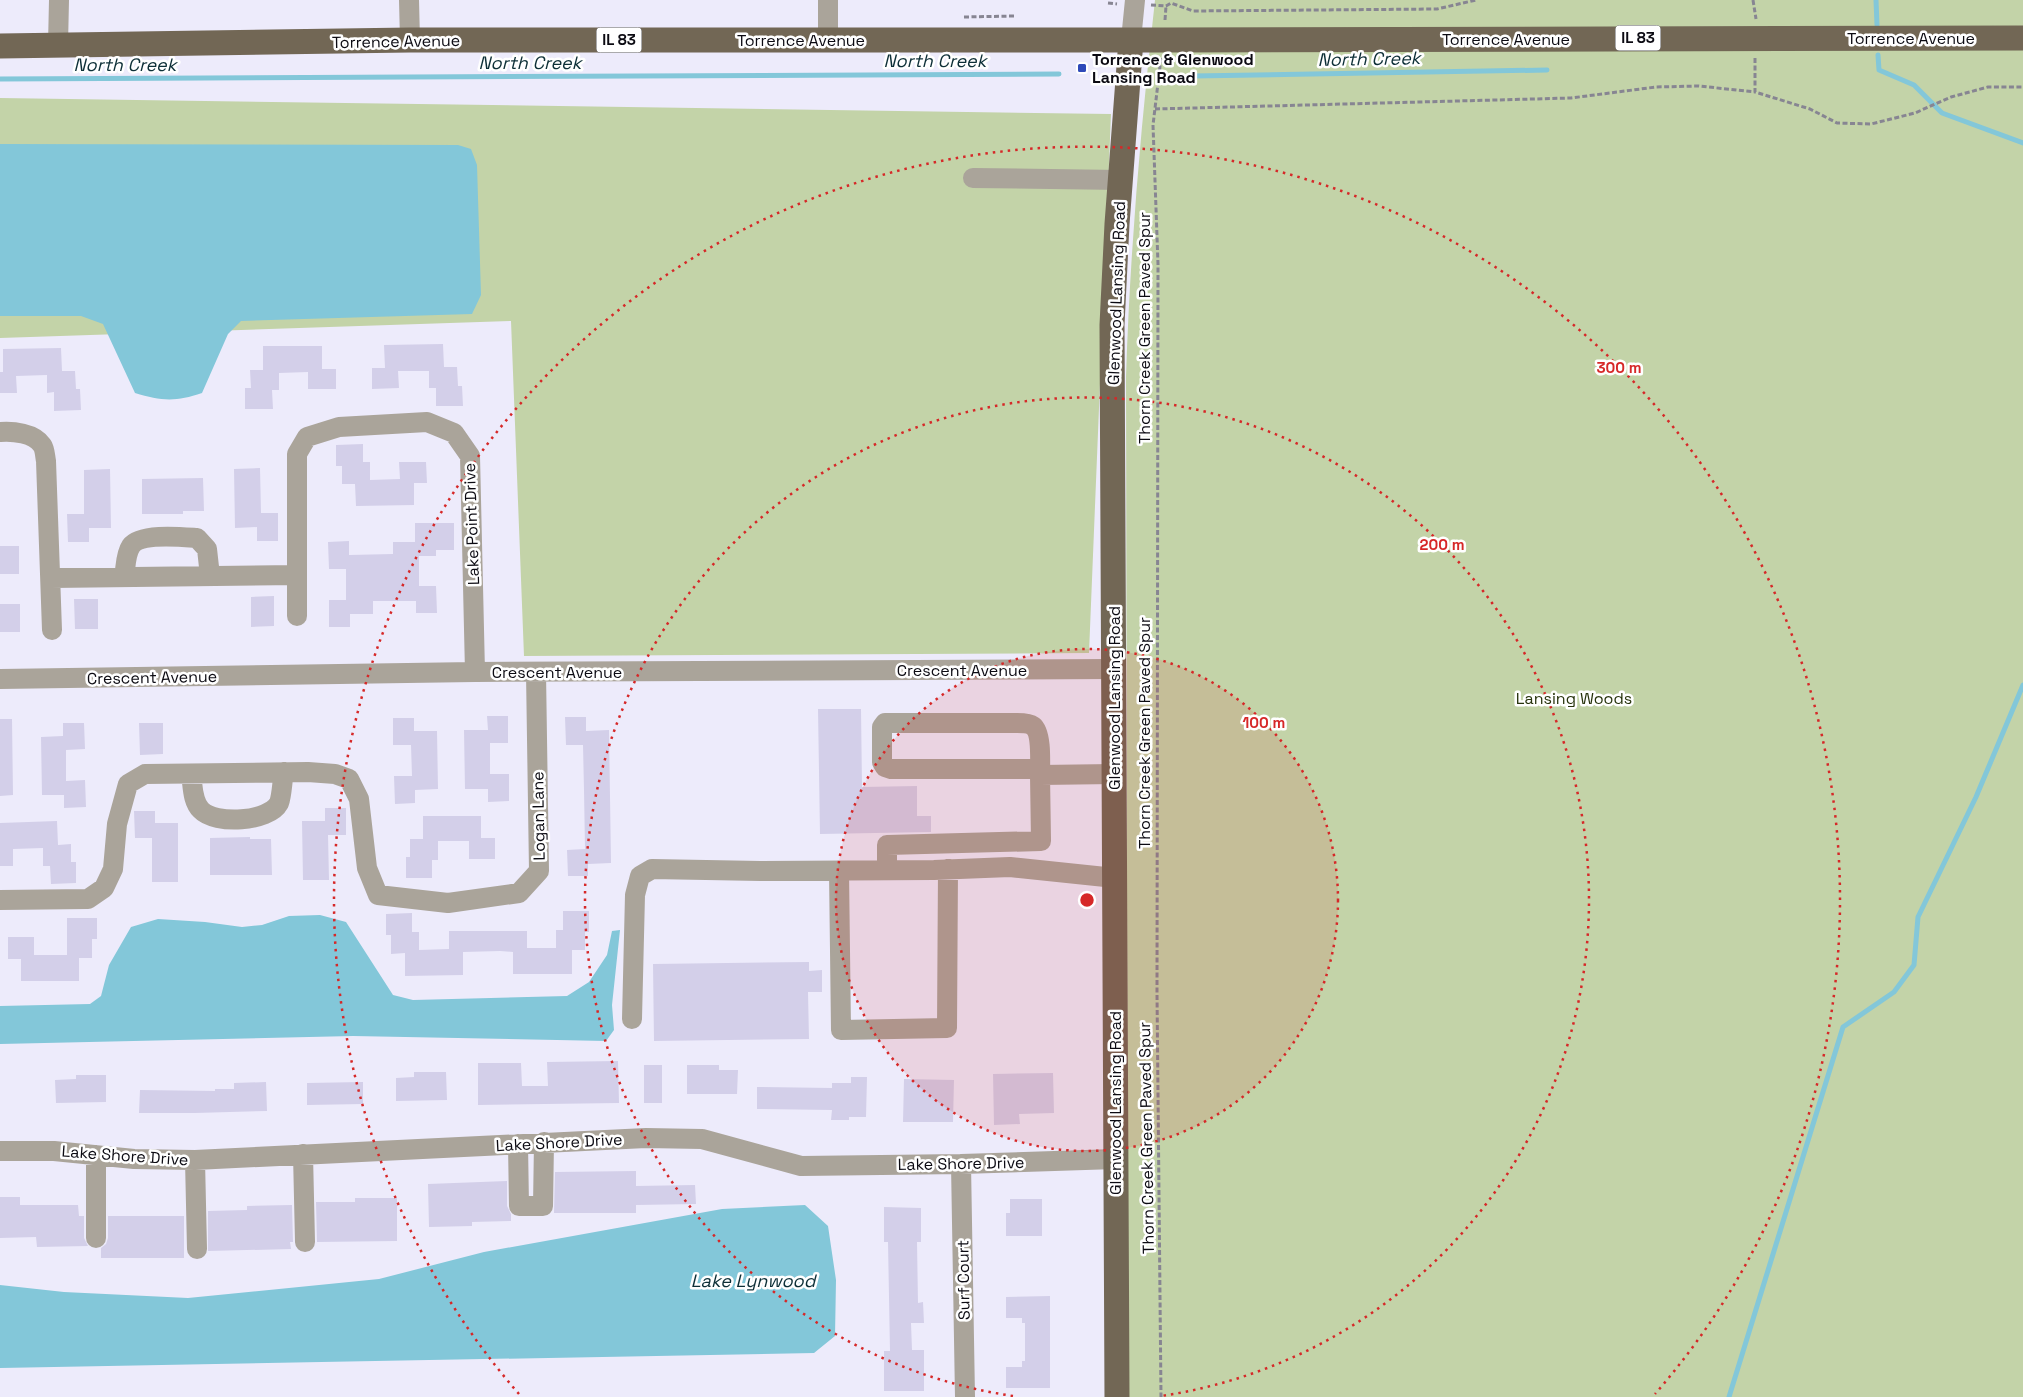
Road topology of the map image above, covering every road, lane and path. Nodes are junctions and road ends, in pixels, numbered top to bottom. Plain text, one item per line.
1 (59, 0) edge
2 (409, 0) edge
3 (828, 0) edge
4 (1135, 0) edge
5 (1476, 0) edge
6 (1753, 0) edge
7 (1166, 6) dead end
8 (1014, 16) dead end
9 (964, 17) dead end
10 (1757, 22) dead end
11 (2023, 38) edge
12 (410, 40) junction
13 (828, 40) junction
14 (1131, 40) junction
15 (58, 45) junction
16 (0, 46) edge
17 (1755, 56) dead end
18 (1159, 70) dead end
19 (2023, 87) edge
20 (1755, 92) junction
21 (1156, 109) junction
22 (973, 178) dead end
23 (1120, 180) junction
24 (0, 432) edge
25 (297, 575) junction
26 (210, 576) junction
27 (124, 577) junction
28 (52, 578) junction
29 (297, 616) dead end
30 (52, 630) dead end
31 (1113, 669) junction
32 (474, 672) junction
33 (536, 672) junction
34 (0, 679) edge
35 (284, 772) junction
36 (1040, 772) junction
37 (191, 774) junction
38 (1114, 774) junction
39 (948, 869) junction
40 (887, 870) junction
41 (839, 871) junction
42 (1114, 878) junction
43 (0, 900) edge
44 (632, 1019) dead end
45 (544, 1142) junction
46 (518, 1144) junction
47 (0, 1151) edge
48 (304, 1154) junction
49 (96, 1155) junction
50 (1116, 1159) junction
51 (195, 1160) junction
52 (961, 1164) junction
53 (96, 1238) dead end
54 (305, 1242) dead end
55 (197, 1249) dead end
56 (965, 1397) edge
57 (1117, 1397) edge
58 (1161, 1397) edge

1 - 15 street
2 - 12 street
3 - 13 street
4 - 14 street, Glenwood Lansing Road
5 - 7 path
6 - 10 path
8 - 9 path
11 - 14 main road, Torrence Avenue / IL 83
12 - 13 main road, Torrence Avenue / IL 83
12 - 15 main road, Torrence Avenue / IL 83
13 - 14 main road, Torrence Avenue / IL 83
14 - 23 main road, Glenwood Lansing Road
15 - 16 main road, Torrence Avenue / IL 83
17 - 20 path
18 - 21 path, Thorn Creek Green Paved Spur
19 - 20 path
20 - 21 path
21 - 58 path, Thorn Creek Green Paved Spur
22 - 23 street
23 - 31 main road, Glenwood Lansing Road
24 - 28 street
25 - 26 street
25 - 29 street, Lake Point Drive
25 - 32 street, Lake Point Drive
26 - 27 street
26 - 27 street
27 - 28 street
28 - 30 street
31 - 33 street, Crescent Avenue
31 - 38 main road, Glenwood Lansing Road
32 - 33 street, Crescent Avenue
32 - 34 street, Crescent Avenue
33 - 35 street, Logan Lane
35 - 37 street, Logan Lane
35 - 37 street
36 - 36 street
36 - 38 street
36 - 40 street
37 - 43 street, Logan Lane
38 - 42 main road, Glenwood Lansing Road
39 - 40 street
39 - 41 street
39 - 42 street
40 - 41 street
41 - 44 street
42 - 50 main road, Glenwood Lansing Road
45 - 46 street, Lake Shore Drive
45 - 46 street
45 - 52 street, Lake Shore Drive
46 - 48 street, Lake Shore Drive
47 - 49 street, Lake Shore Drive
48 - 51 street, Lake Shore Drive
48 - 54 street
49 - 51 street, Lake Shore Drive
49 - 53 street
50 - 52 street, Lake Shore Drive
50 - 57 main road, Glenwood Lansing Road
51 - 55 street
52 - 56 street, Surf Court

